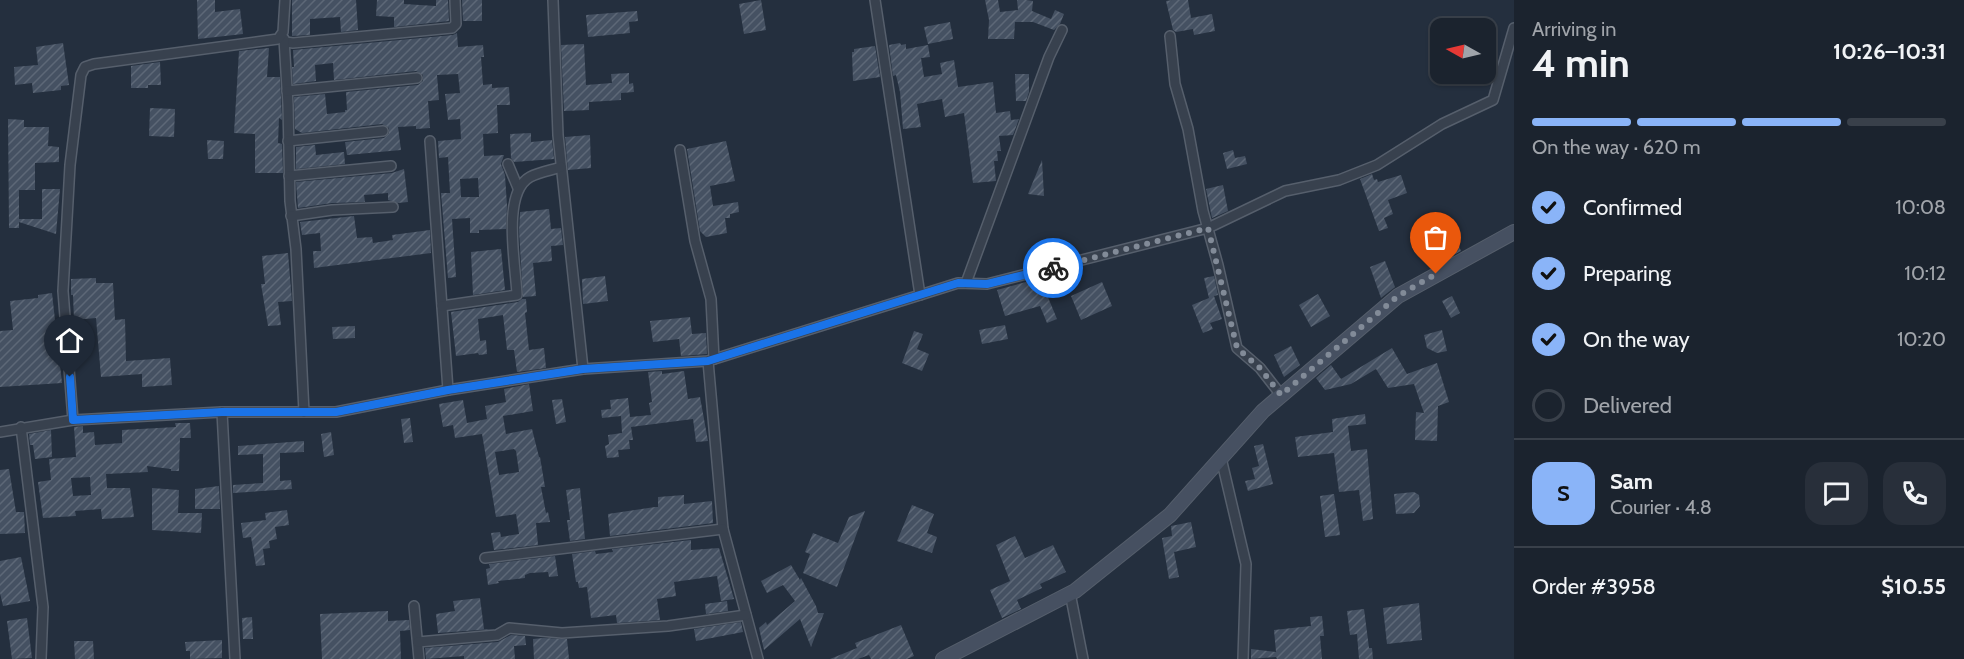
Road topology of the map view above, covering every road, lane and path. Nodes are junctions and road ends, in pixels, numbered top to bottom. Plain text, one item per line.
1 (285, 0) edge
2 (455, 0) edge
3 (553, 0) edge
4 (875, 0) edge
5 (1514, 28) edge
6 (1062, 30) dead end
7 (1170, 36) dead end
8 (283, 38) junction
9 (417, 78) dead end
10 (287, 91) junction
11 (383, 131) dead end
12 (288, 141) junction
13 (430, 141) dead end
14 (680, 150) dead end
15 (508, 164) dead end
16 (391, 166) dead end
17 (561, 167) junction
18 (289, 176) junction
19 (518, 188) junction
20 (393, 207) dead end
21 (291, 216) junction
22 (1208, 228) junction
23 (1514, 232) edge
24 (966, 283) junction
25 (920, 295) junction
26 (442, 306) junction
27 (711, 360) junction
28 (583, 369) junction
29 (448, 390) junction
30 (1281, 395) junction
31 (222, 412) junction
32 (304, 412) junction
33 (73, 420) junction
34 (21, 427) junction
35 (0, 432) edge
36 (1221, 458) junction
37 (723, 529) junction
38 (485, 558) dead end
39 (1071, 593) junction
40 (414, 606) dead end
41 (746, 615) junction
42 (417, 642) junction
43 (41, 659) edge
44 (235, 659) edge
45 (419, 659) edge
46 (758, 659) edge
47 (943, 659) edge
48 (1083, 659) edge
49 (1242, 659) edge

1 - 8 street
2 - 8 street
3 - 17 street
4 - 25 street
5 - 22 street
6 - 24 street
7 - 22 street
8 - 10 street
8 - 33 street
9 - 10 street
10 - 12 street
11 - 12 street
12 - 18 street
13 - 26 street
14 - 27 street
15 - 19 street
16 - 18 street
17 - 19 street
17 - 28 street
18 - 21 street
19 - 26 street
20 - 21 street
21 - 32 street
22 - 24 street
22 - 30 street
23 - 30 street
24 - 25 street
25 - 27 street
26 - 29 street
27 - 28 street
27 - 37 street
28 - 29 street
29 - 32 street
30 - 36 street
31 - 32 street
31 - 33 street
31 - 44 street
33 - 34 street
34 - 35 street
34 - 43 street
36 - 39 street
36 - 49 street
37 - 38 street
37 - 41 street
39 - 47 street
39 - 48 street
40 - 42 street
41 - 42 street
41 - 46 street
42 - 45 street

